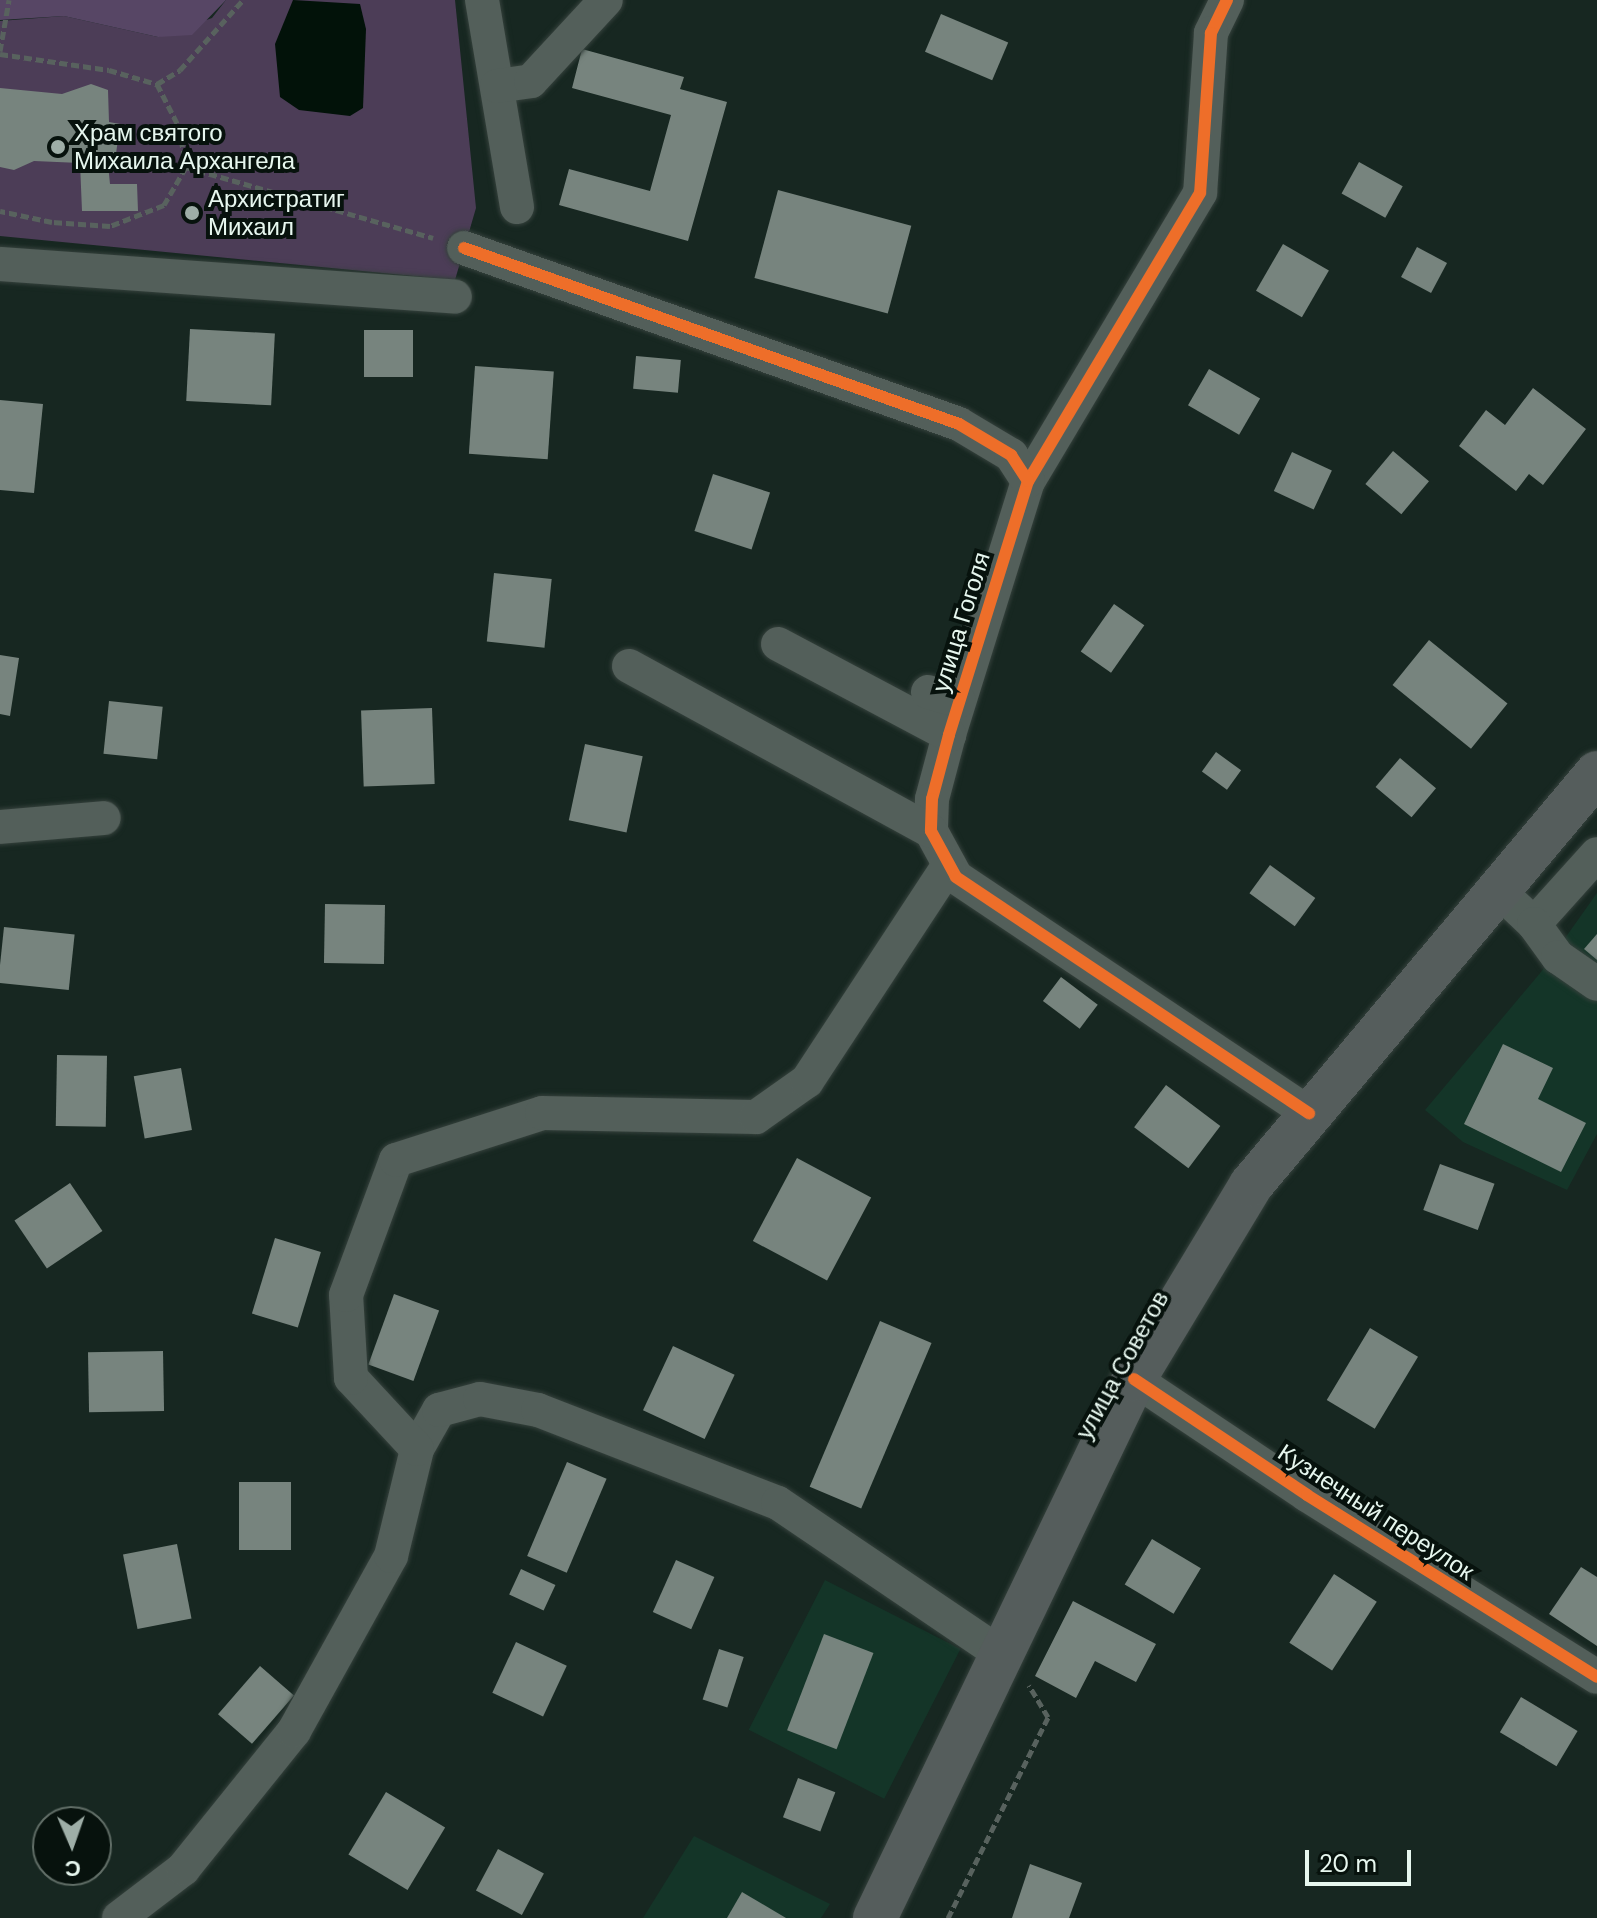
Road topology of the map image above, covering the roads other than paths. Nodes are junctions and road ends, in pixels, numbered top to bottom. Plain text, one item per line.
1 (482, 0) edge
2 (606, 0) edge
3 (1227, 0) edge
4 (497, 86) junction
5 (517, 207) dead end
6 (464, 248) road end
7 (0, 264) edge
8 (455, 297) dead end
9 (1028, 481) junction
10 (778, 644) dead end
11 (629, 666) dead end
12 (949, 735) junction
13 (1597, 773) edge
14 (104, 818) dead end
15 (0, 827) edge
16 (931, 831) junction
17 (1597, 854) edge
18 (949, 865) junction
19 (1500, 892) junction
20 (1534, 924) junction
21 (1597, 984) edge
22 (1309, 1113) junction
23 (1134, 1379) junction
24 (417, 1449) junction
25 (1004, 1656) junction
26 (1597, 1677) edge
27 (119, 1918) edge
28 (875, 1918) edge

1 - 4 street
2 - 4 street
3 - 9 street, улица Гоголя
4 - 5 street
6 - 9 street
7 - 8 street
9 - 12 street, улица Гоголя
10 - 12 street
11 - 16 street
12 - 16 street, улица Гоголя
13 - 19 main road, улица Советов
14 - 15 street
16 - 18 street
17 - 20 street
18 - 22 street
18 - 24 street
19 - 20 street
19 - 22 main road, улица Советов
20 - 21 street
22 - 23 main road, улица Советов
23 - 25 main road, улица Советов
23 - 26 street, Кузнечный переулок
24 - 25 street
24 - 27 street
25 - 28 main road, улица Советов

